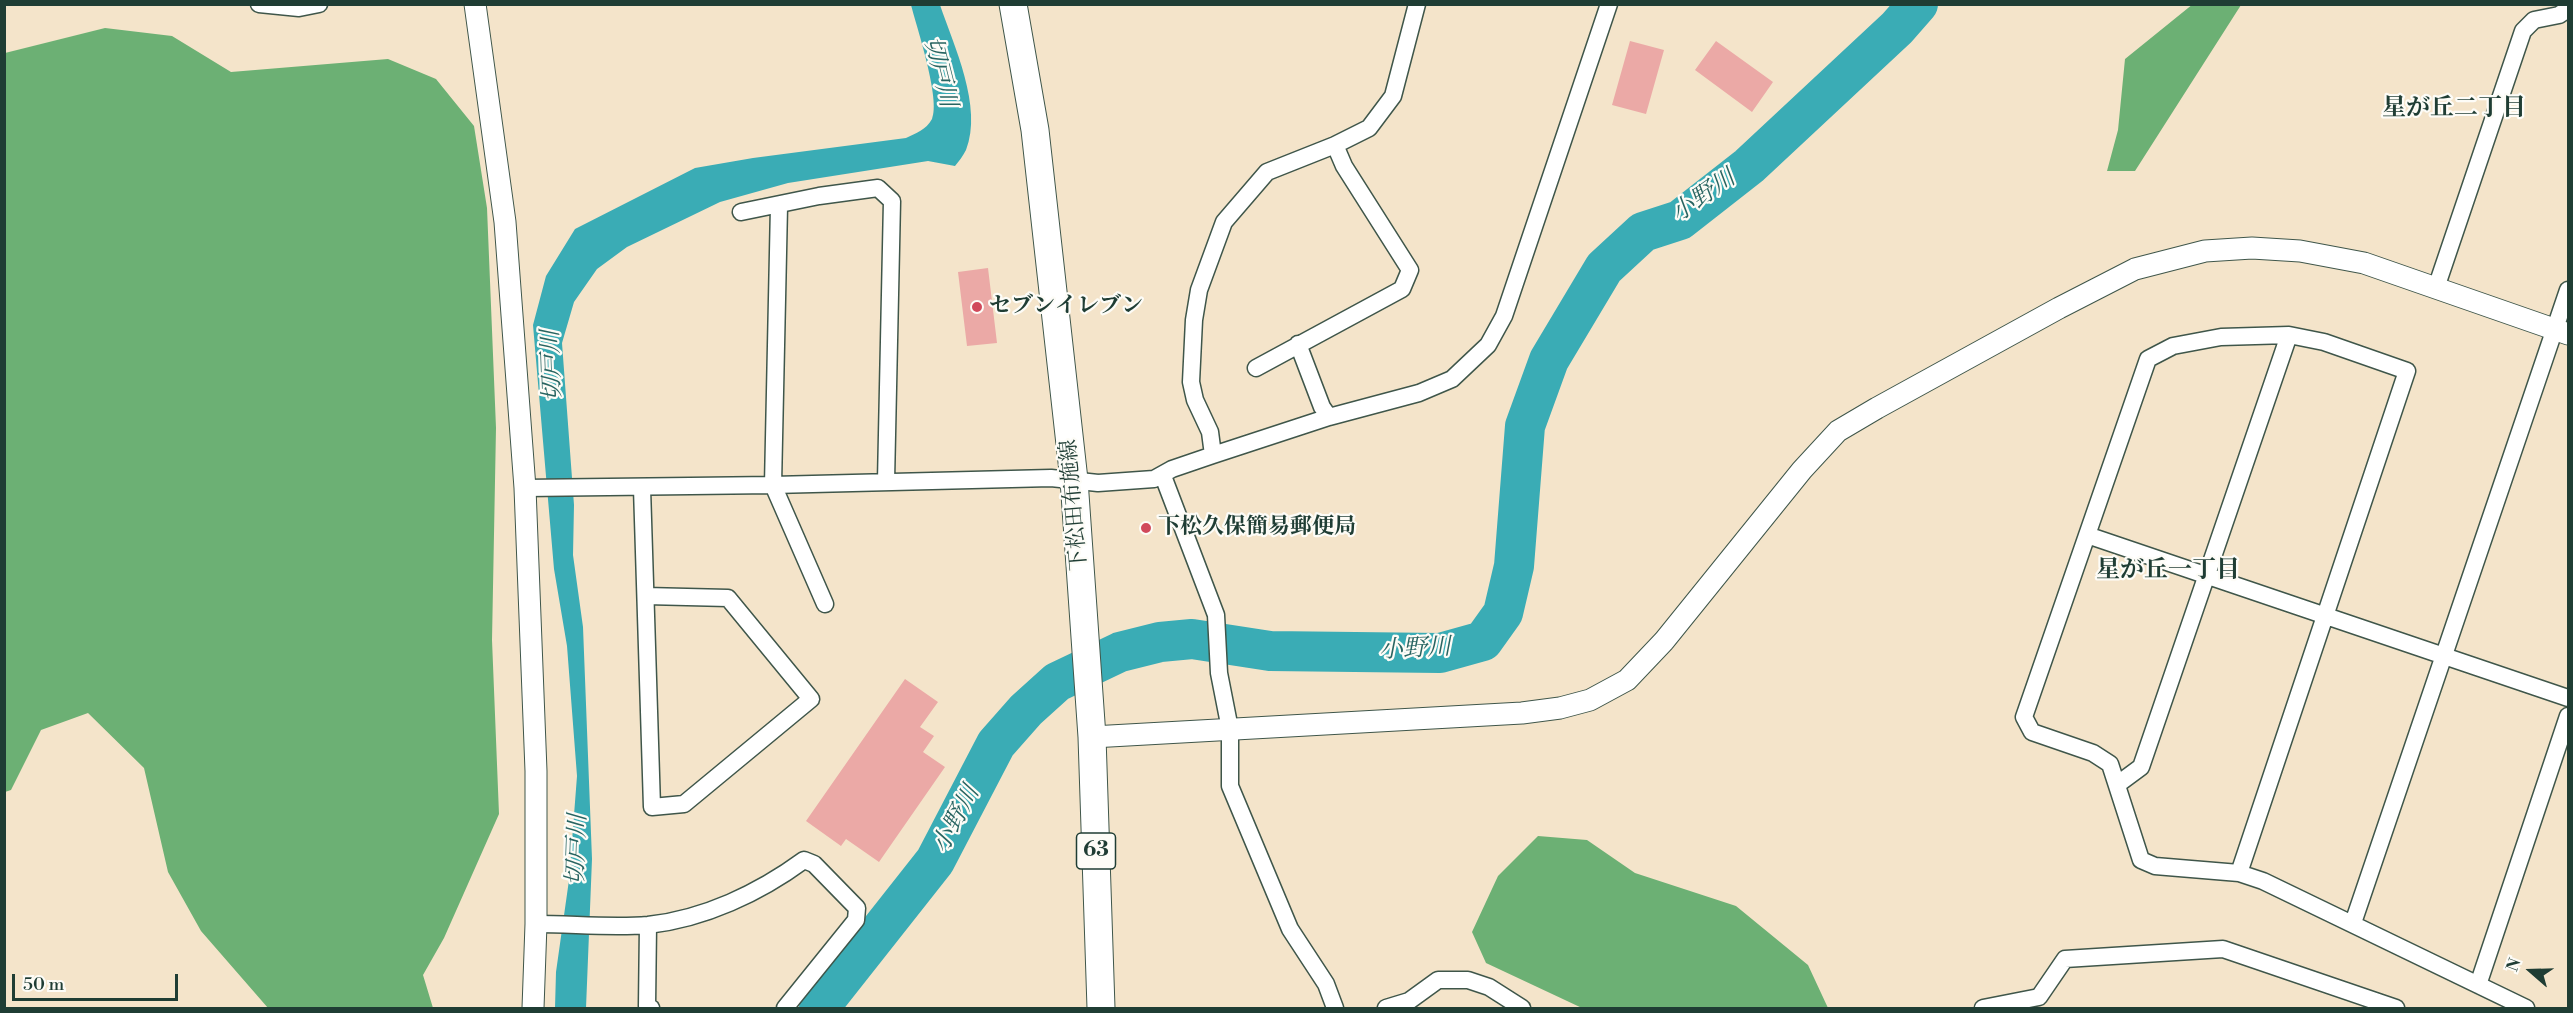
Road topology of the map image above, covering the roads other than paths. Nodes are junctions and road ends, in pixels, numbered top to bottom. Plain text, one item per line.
1 (260, 4) edge
2 (319, 4) edge
3 (475, 4) edge
4 (1012, 4) edge
5 (1417, 4) edge
6 (1609, 4) edge
7 (2568, 9) edge
8 (1335, 145) junction
9 (779, 206) junction
10 (741, 212) dead end
11 (2436, 288) junction
12 (2568, 290) edge
13 (2562, 331) edge
14 (2289, 335) junction
15 (1298, 345) junction
16 (1256, 368) dead end
17 (1329, 417) junction
18 (1213, 454) junction
19 (1163, 476) junction
20 (1074, 480) junction
21 (886, 481) junction
22 (773, 485) junction
23 (532, 488) junction
24 (642, 488) junction
25 (2087, 535) junction
26 (2207, 575) junction
27 (646, 596) junction
28 (825, 604) dead end
29 (2325, 615) junction
30 (2444, 656) junction
31 (2568, 698) edge
32 (2568, 716) edge
33 (1230, 729) junction
34 (1092, 737) junction
35 (2118, 784) junction
36 (2239, 873) junction
37 (2353, 923) junction
38 (536, 924) junction
39 (648, 925) junction
40 (2478, 985) junction
41 (533, 1008) edge
42 (651, 1008) edge
43 (785, 1008) edge
44 (1101, 1008) edge
45 (1335, 1008) edge
46 (1386, 1008) edge
47 (1522, 1008) edge
48 (1983, 1008) edge
49 (2396, 1008) edge
50 (2526, 1008) edge

1 - 2 street
3 - 23 street
4 - 20 main road, 下松田布施線 / 63
5 - 8 street
6 - 17 street
7 - 11 street
8 - 15 street
8 - 18 street
9 - 10 street
9 - 21 street
9 - 22 street
11 - 13 street
11 - 33 street
12 - 13 street
13 - 30 street
14 - 25 street
14 - 26 street
14 - 29 street
15 - 16 street
15 - 17 street
17 - 18 street
18 - 19 street
19 - 20 street
19 - 33 street
20 - 21 street
20 - 34 main road, 下松田布施線 / 63
21 - 22 street
22 - 24 street
22 - 28 street
23 - 24 street
23 - 38 street
24 - 27 street
25 - 26 street
25 - 35 street
26 - 29 street
26 - 35 street
27 - 27 street
29 - 30 street
29 - 36 street
30 - 31 street
30 - 37 street
32 - 40 street
33 - 34 street
33 - 45 street
34 - 44 main road, 下松田布施線 / 63
35 - 36 street
36 - 37 street
37 - 40 street
38 - 39 street
38 - 41 street
39 - 42 street
39 - 43 street
40 - 50 street
46 - 47 street
48 - 49 street

